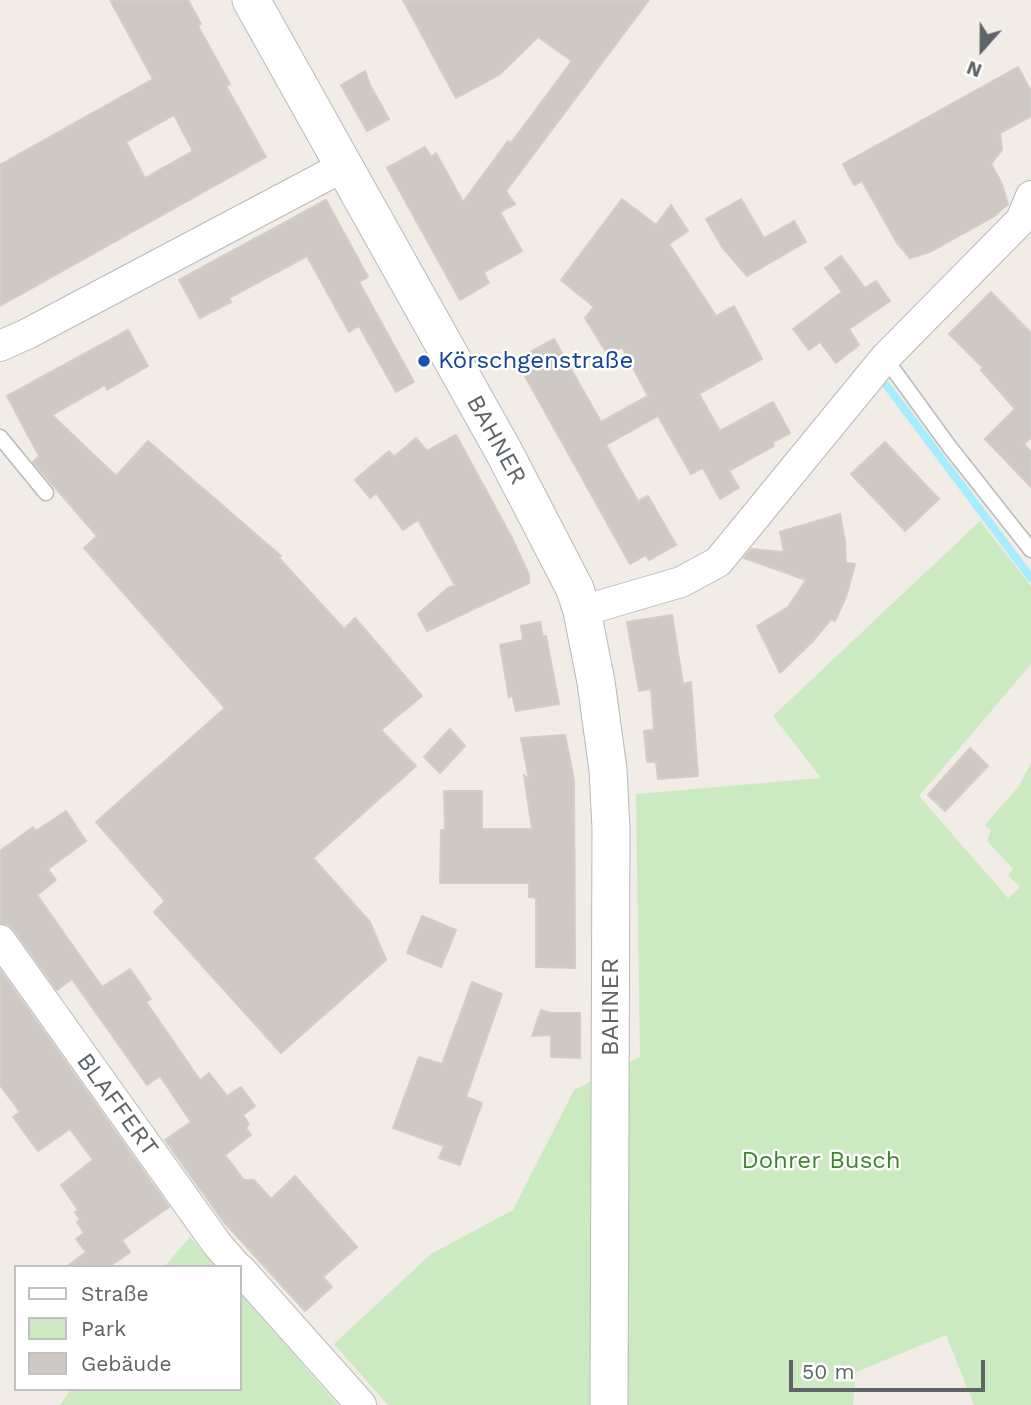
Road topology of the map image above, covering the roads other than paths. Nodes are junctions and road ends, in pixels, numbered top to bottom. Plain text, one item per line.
1 (251, 0) edge
2 (344, 163) junction
3 (1031, 196) edge
4 (0, 346) edge
5 (885, 358) junction
6 (0, 437) edge
7 (46, 493) dead end
8 (1031, 550) edge
9 (582, 611) junction
10 (0, 940) edge
11 (236, 1265) edge
12 (242, 1271) edge
13 (361, 1405) edge
14 (609, 1405) edge

1 - 2 street, BAHNER
2 - 4 street
2 - 9 street, BAHNER
3 - 5 street
5 - 8 lane
5 - 9 street
6 - 7 lane
9 - 14 street, BAHNER
10 - 11 street, BLAFFERT
12 - 13 street, BLAFFERT

